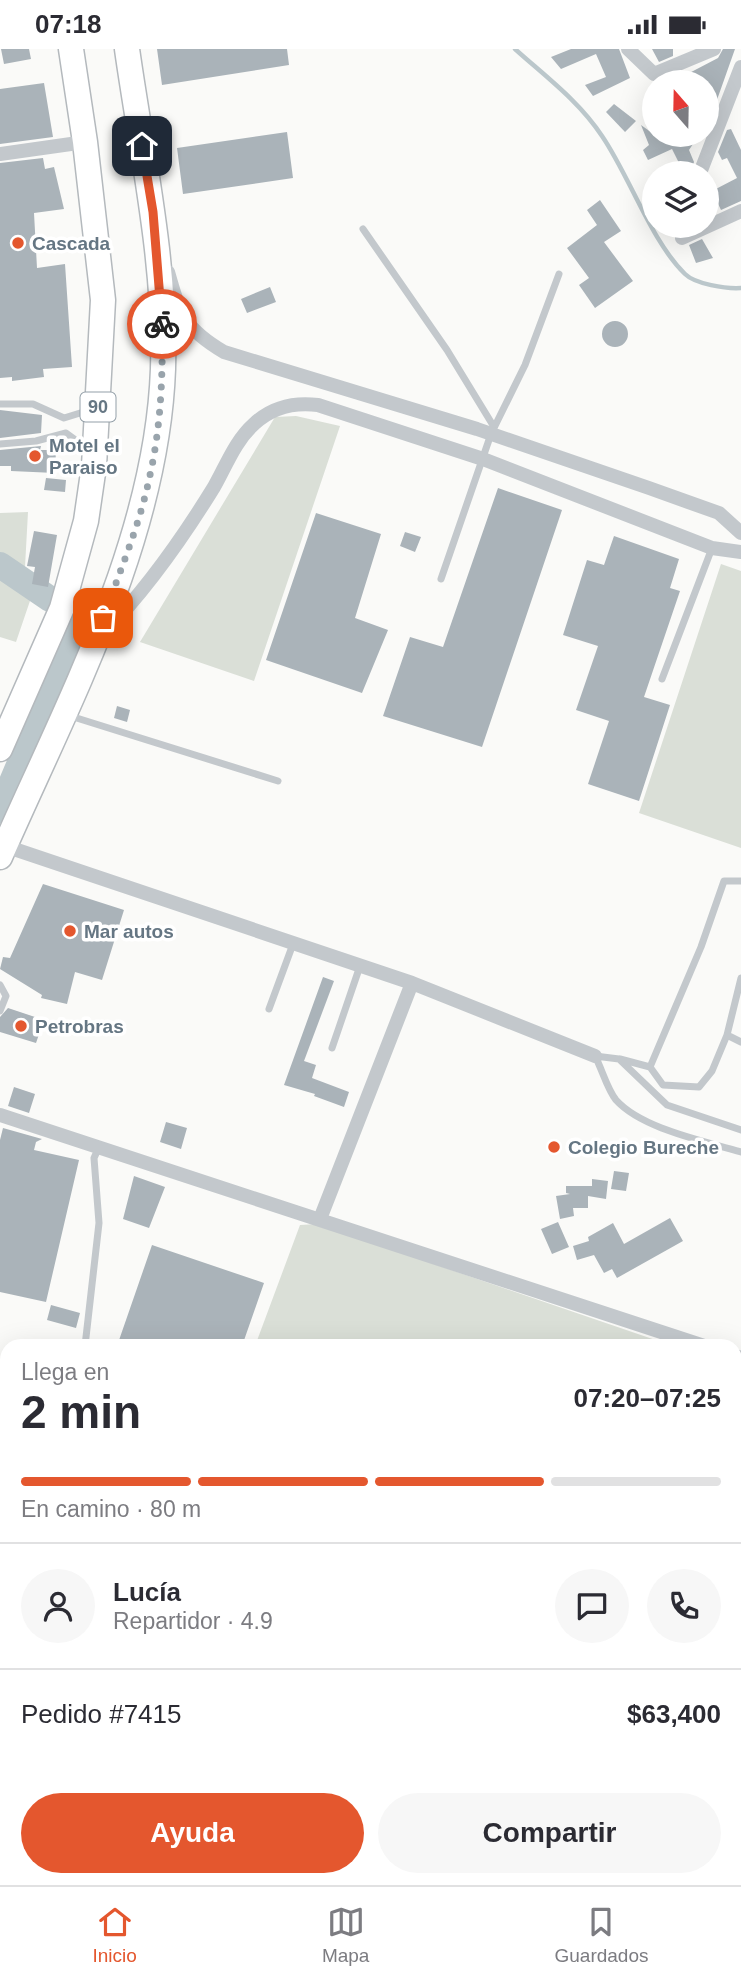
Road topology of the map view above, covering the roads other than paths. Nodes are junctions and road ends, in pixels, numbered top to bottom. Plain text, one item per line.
1 (71, 49) edge
2 (127, 49) edge
3 (628, 49) edge
4 (705, 51) edge
5 (741, 68) edge
6 (85, 142) junction
7 (0, 154) edge
8 (705, 161) edge
9 (741, 211) edge
10 (153, 212) junction
11 (719, 221) edge
12 (363, 229) dead end
13 (559, 274) dead end
14 (325, 383) junction
15 (0, 404) edge
16 (99, 405) junction
17 (318, 405) junction
18 (64, 418) junction
19 (493, 431) junction
20 (66, 433) junction
21 (0, 444) edge
22 (483, 459) junction
23 (94, 465) junction
24 (741, 533) edge
25 (712, 548) junction
26 (741, 552) edge
27 (441, 579) dead end
28 (93, 645) junction
29 (662, 679) dead end
30 (63, 714) junction
31 (0, 749) edge
32 (278, 782) dead end
33 (2, 852) edge
34 (741, 881) edge
35 (293, 943) junction
36 (360, 966) junction
37 (741, 978) edge
38 (412, 983) junction
39 (0, 985) edge
40 (268, 1009) dead end
41 (0, 1011) edge
42 (727, 1035) junction
43 (741, 1042) edge
44 (332, 1048) dead end
45 (595, 1056) junction
46 (619, 1059) junction
47 (650, 1067) junction
48 (0, 1115) edge
49 (741, 1130) edge
50 (99, 1147) junction
51 (741, 1152) edge
52 (320, 1219) junction
53 (86, 1339) edge
54 (683, 1339) edge

1 - 6 highway, 90
2 - 10 highway
3 - 4 street
5 - 8 street
6 - 7 street
6 - 16 highway, 90
9 - 11 street
10 - 14 street
10 - 28 highway
12 - 19 lane
13 - 19 lane
14 - 17 street
14 - 19 street
15 - 18 lane
16 - 18 lane
16 - 23 highway, 90
17 - 22 street
17 - 28 street
18 - 20 lane
19 - 22 lane
19 - 24 street
20 - 21 lane
20 - 23 lane
22 - 25 street
22 - 27 lane
23 - 31 highway, 90
25 - 26 street
25 - 29 lane
28 - 30 highway
30 - 32 lane
30 - 33 highway
33 - 35 street
34 - 47 lane
35 - 36 street
35 - 40 lane
36 - 38 street
36 - 44 lane
37 - 42 lane
38 - 45 street
38 - 52 street
39 - 41 lane
42 - 43 lane
42 - 47 lane
45 - 46 lane
45 - 51 lane
46 - 47 lane
46 - 49 lane
48 - 50 street
50 - 52 street
50 - 53 lane
52 - 54 street

